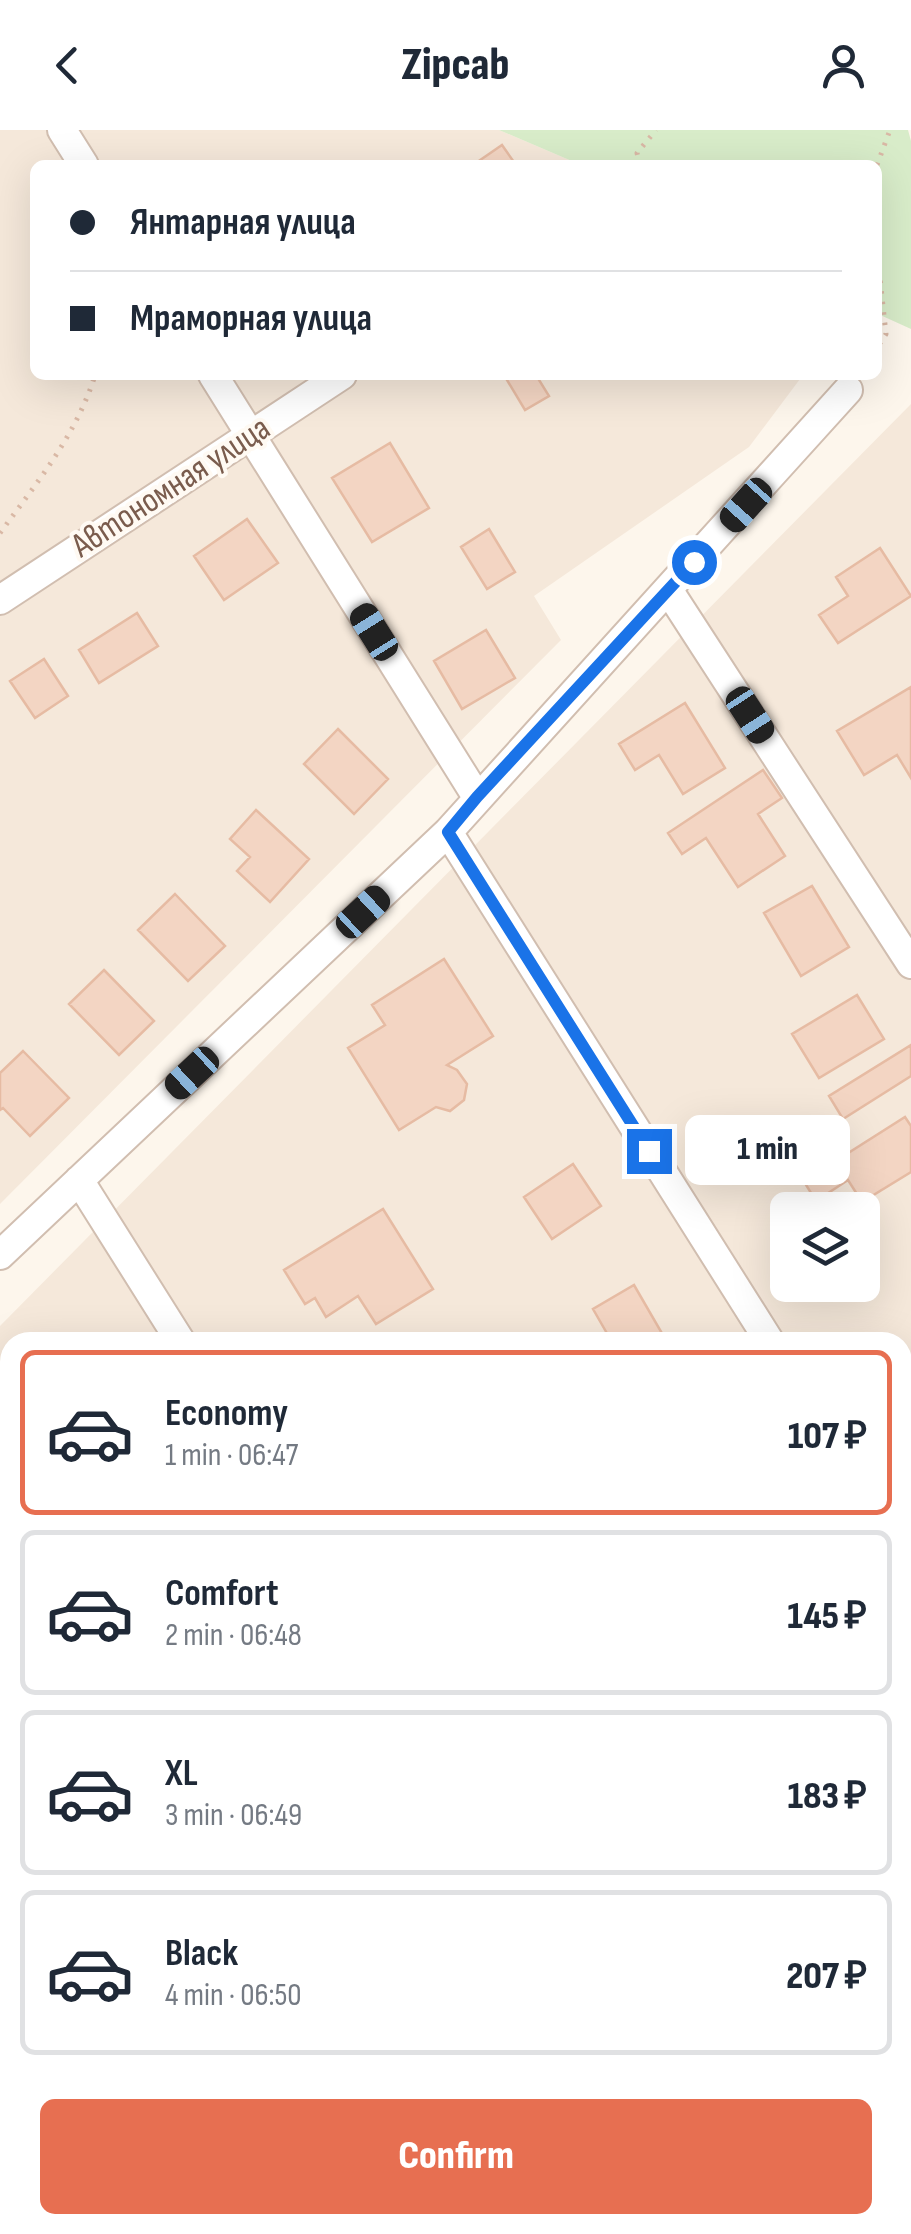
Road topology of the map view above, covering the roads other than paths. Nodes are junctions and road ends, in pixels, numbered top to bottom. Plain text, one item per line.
1 (62, 130) edge
2 (81, 160) edge
3 (216, 380) edge
4 (334, 380) edge
5 (848, 390) dead end
6 (250, 436) junction
7 (669, 591) junction
8 (0, 600) edge
9 (477, 797) junction
10 (448, 832) junction
11 (911, 964) edge
12 (78, 1180) junction
13 (0, 1255) edge
14 (175, 1332) edge
15 (764, 1332) edge

1 - 2 street
3 - 6 street
4 - 6 street, Автономная улица
5 - 7 street
6 - 8 street, Автономная улица
6 - 9 street
7 - 9 street
7 - 11 street
9 - 10 street
10 - 12 street
10 - 15 street
12 - 13 street
12 - 14 street

